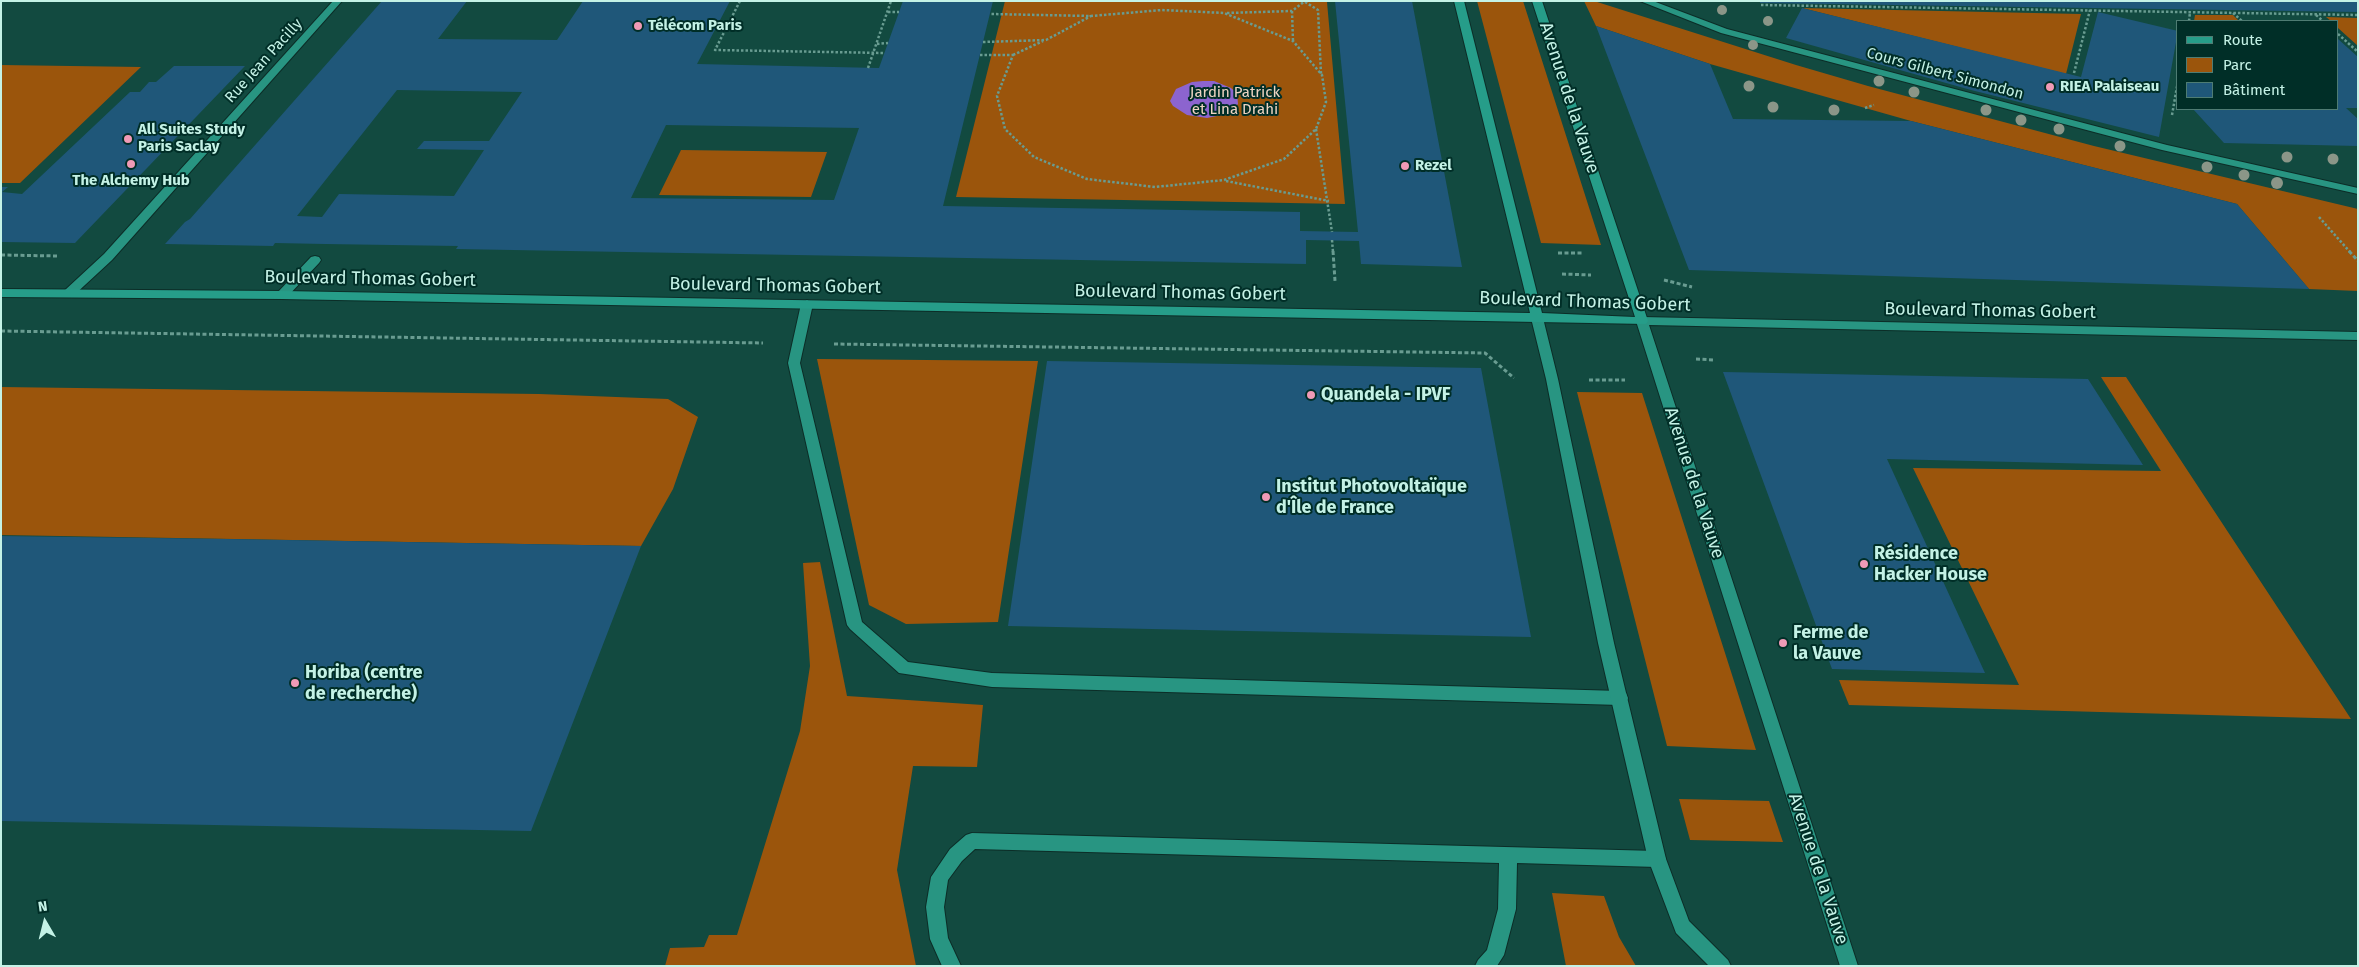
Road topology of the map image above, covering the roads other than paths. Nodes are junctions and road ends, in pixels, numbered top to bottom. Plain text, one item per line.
1 (338, 1) edge
2 (1459, 1) edge
3 (1537, 1) edge
4 (1644, 1) edge
5 (2358, 191) edge
6 (316, 260) dead end
7 (1, 292) edge
8 (68, 294) junction
9 (282, 295) junction
10 (808, 304) junction
11 (1537, 318) junction
12 (1642, 322) junction
13 (2358, 336) edge
14 (1620, 698) junction
15 (1508, 854) junction
16 (1657, 859) junction
17 (952, 966) edge
18 (1484, 966) edge
19 (1722, 966) edge
20 (1849, 966) edge

1 - 8 street, Rue Jean Pacilly
2 - 11 main road
3 - 12 main road, Avenue de la Vauve
4 - 5 street, Cours Gilbert Simondon
6 - 9 street
7 - 8 main road, Boulevard Thomas Gobert
8 - 9 main road, Boulevard Thomas Gobert
9 - 10 main road, Boulevard Thomas Gobert
10 - 11 main road, Boulevard Thomas Gobert
10 - 14 street
11 - 12 main road, Boulevard Thomas Gobert
11 - 14 street
12 - 13 street, Boulevard Thomas Gobert
12 - 20 street, Avenue de la Vauve
14 - 16 street
15 - 16 street
15 - 17 street
15 - 18 street
16 - 19 street

